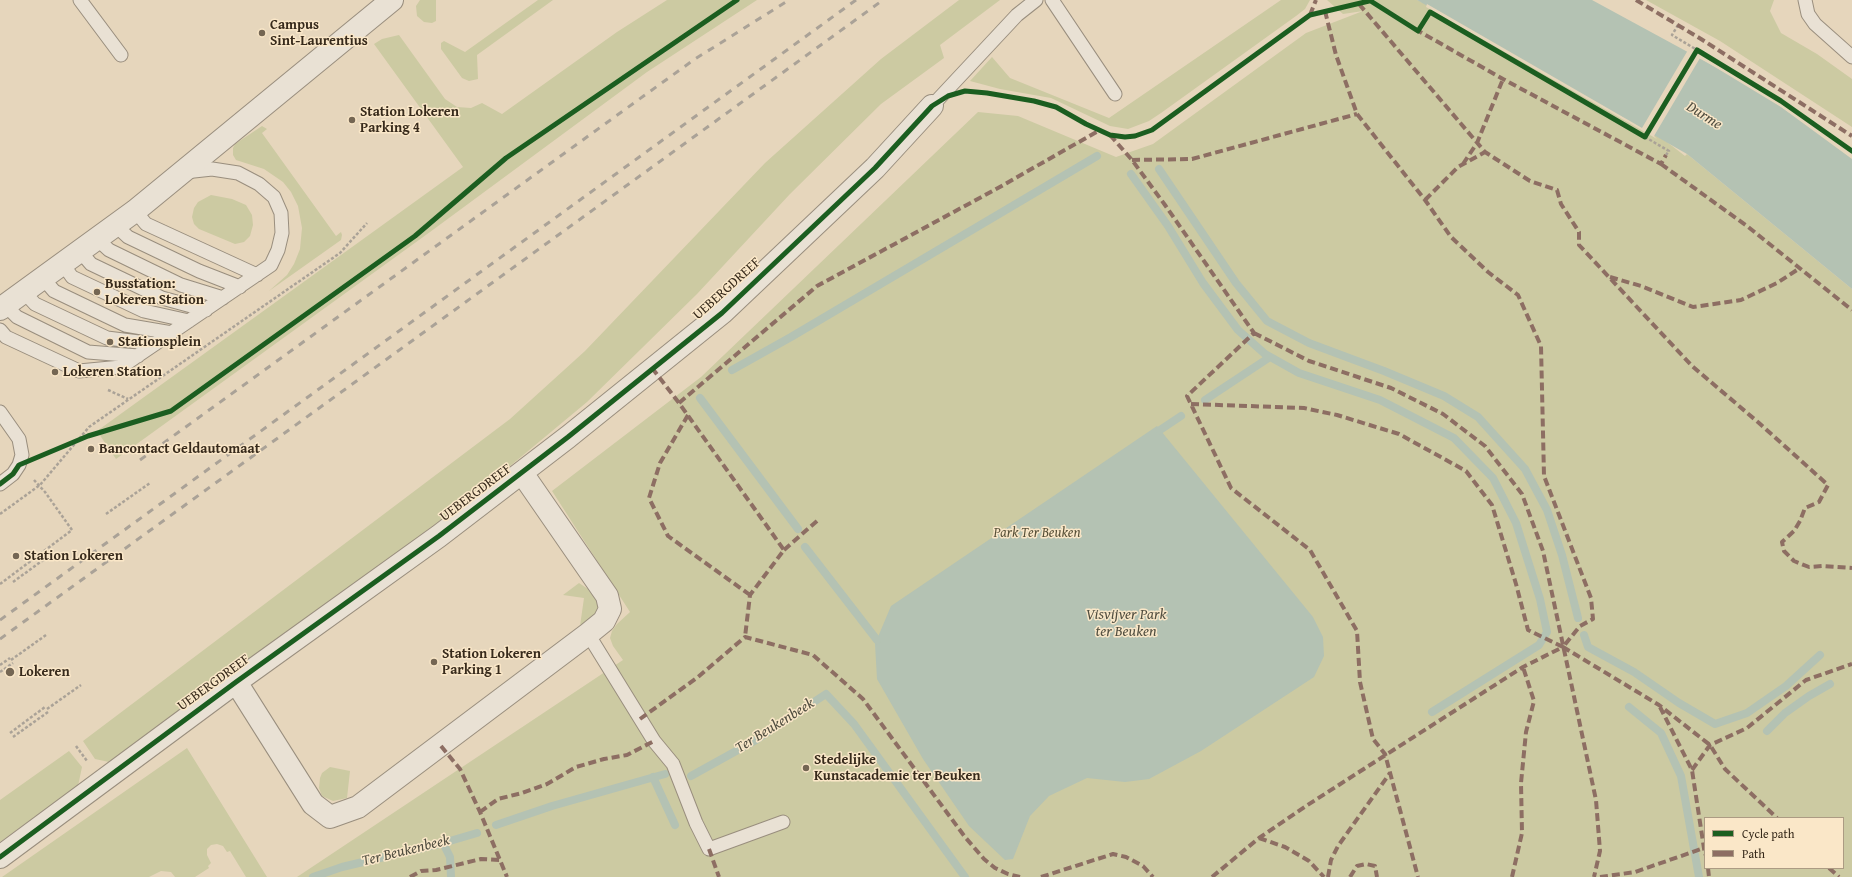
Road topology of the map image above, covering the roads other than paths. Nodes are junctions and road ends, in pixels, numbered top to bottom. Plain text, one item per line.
1 (80, 0) edge
2 (392, 0) edge
3 (1036, 0) edge
4 (1052, 0) edge
5 (1805, 0) edge
6 (121, 55) dead end
7 (1852, 57) edge
8 (1115, 94) dead end
9 (932, 106) joint
10 (181, 172) junction
11 (135, 211) junction
12 (115, 225) junction
13 (88, 244) junction
14 (62, 264) junction
15 (257, 275) junction
16 (42, 278) junction
17 (240, 287) junction
18 (23, 291) junction
19 (223, 298) junction
20 (3, 307) edge
21 (206, 310) junction
22 (189, 321) junction
23 (0, 330) edge
24 (172, 333) junction
25 (155, 344) junction
26 (138, 356) junction
27 (0, 412) edge
28 (522, 473) junction
29 (0, 484) edge
30 (588, 634) junction
31 (236, 682) junction
32 (783, 822) dead end
33 (0, 857) edge

1 - 6 lane
2 - 10 street
3 - 9 lane, UEBERGDREEF
4 - 8 lane
5 - 7 lane
9 - 28 street, UEBERGDREEF
10 - 11 street
10 - 15 lane
11 - 12 street
11 - 15 lane
12 - 13 street
12 - 17 lane
13 - 14 street
13 - 19 lane
13 - 21 lane
14 - 16 street
14 - 22 lane
15 - 17 lane
16 - 18 street
16 - 24 lane
17 - 19 lane
18 - 20 street
18 - 25 lane
19 - 21 lane
20 - 26 lane
21 - 22 lane
22 - 24 lane
23 - 26 lane
24 - 25 lane
25 - 26 lane
27 - 29 lane
28 - 30 street
28 - 31 street, UEBERGDREEF
30 - 31 street
30 - 32 lane
31 - 33 street, UEBERGDREEF

